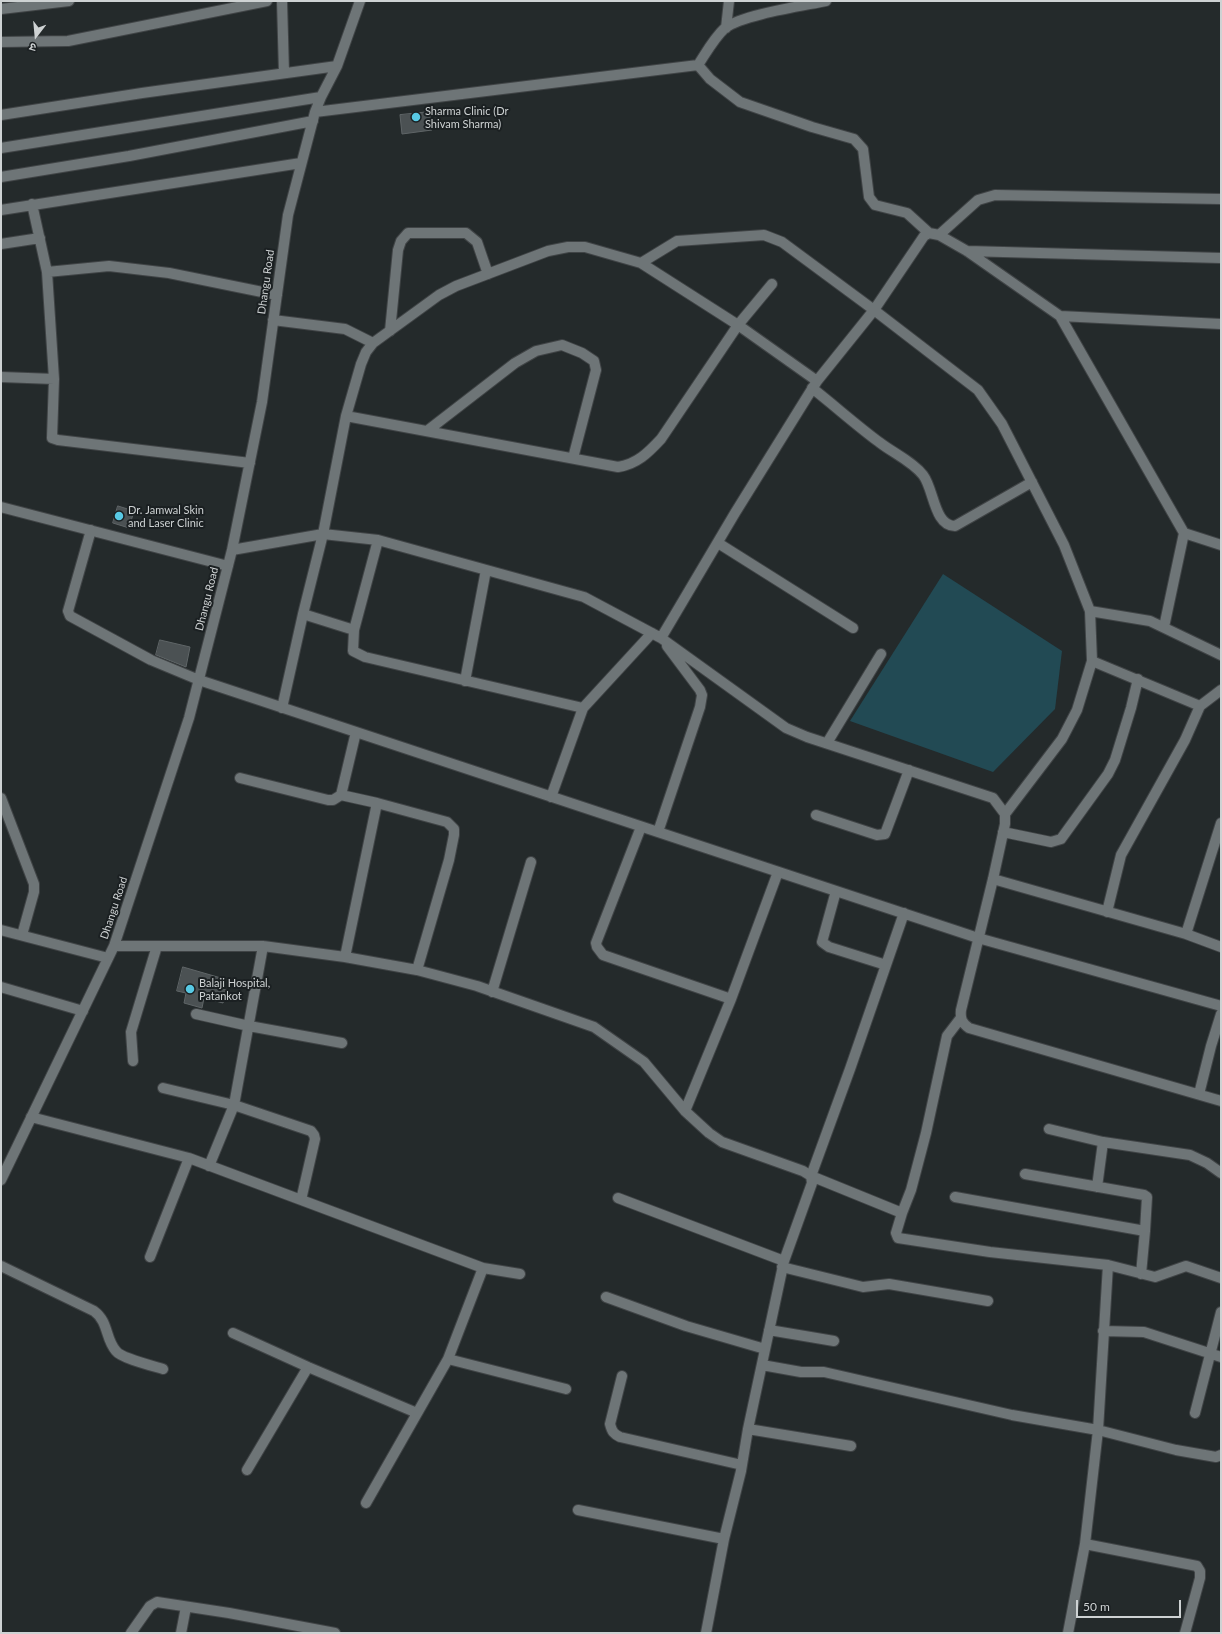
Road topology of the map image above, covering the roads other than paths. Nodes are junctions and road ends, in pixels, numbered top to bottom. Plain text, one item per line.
1 (69, 1) edge
2 (268, 1) edge
3 (282, 1) edge
4 (360, 1) edge
5 (729, 1) edge
6 (826, 1) edge
7 (1, 9) edge
8 (726, 28) junction
9 (1, 42) edge
10 (698, 65) junction
11 (337, 66) junction
12 (284, 73) junction
13 (321, 97) junction
14 (1, 115) edge
15 (314, 116) junction
16 (1, 148) edge
17 (301, 164) junction
18 (1, 177) edge
19 (1221, 199) edge
20 (32, 204) junction
21 (1, 210) edge
22 (934, 234) junction
23 (40, 238) junction
24 (1, 244) edge
25 (967, 251) junction
26 (1221, 258) edge
27 (641, 263) junction
28 (47, 272) junction
29 (488, 274) junction
30 (772, 284) dead end
31 (277, 295) junction
32 (874, 310) junction
33 (1060, 316) junction
34 (273, 320) junction
35 (1221, 324) edge
36 (738, 325) junction
37 (390, 331) junction
38 (373, 343) junction
39 (1, 377) edge
40 (54, 379) junction
41 (815, 385) junction
42 (346, 416) junction
43 (427, 431) junction
44 (573, 458) junction
45 (250, 463) junction
46 (1032, 482) junction
47 (1, 507) edge
48 (91, 530) junction
49 (1184, 533) junction
50 (323, 534) junction
51 (378, 540) junction
52 (718, 543) junction
53 (1221, 545) edge
54 (232, 550) junction
55 (228, 566) junction
56 (486, 570) junction
57 (1090, 611) junction
58 (303, 614) junction
59 (1164, 627) junction
60 (853, 628) dead end
61 (354, 630) junction
62 (652, 633) junction
63 (661, 638) junction
64 (881, 654) dead end
65 (1221, 655) edge
66 (1092, 661) junction
67 (199, 680) junction
68 (1138, 680) junction
69 (465, 681) junction
70 (1221, 690) edge
71 (1200, 706) junction
72 (282, 708) junction
73 (583, 708) junction
74 (356, 732) junction
75 (826, 744) junction
76 (909, 770) junction
77 (240, 778) dead end
78 (341, 795) junction
79 (551, 797) junction
80 (1, 798) edge
81 (377, 803) junction
82 (1005, 814) junction
83 (816, 815) dead end
84 (1221, 823) edge
85 (641, 827) junction
86 (658, 832) junction
87 (1004, 832) junction
88 (531, 862) dead end
89 (778, 872) junction
90 (993, 879) junction
91 (836, 891) junction
92 (1107, 912) junction
93 (904, 913) junction
94 (1, 930) edge
95 (1186, 934) junction
96 (22, 936) junction
97 (978, 938) junction
98 (114, 946) junction
99 (157, 946) junction
100 (263, 946) junction
101 (1221, 947) edge
102 (345, 957) junction
103 (108, 958) junction
104 (886, 965) junction
105 (417, 970) junction
106 (1, 986) edge
107 (492, 992) junction
108 (731, 999) junction
109 (1221, 1006) edge
110 (83, 1010) junction
111 (196, 1014) dead end
112 (1221, 1014) edge
113 (960, 1018) junction
114 (249, 1026) junction
115 (342, 1043) dead end
116 (133, 1060) dead end
117 (163, 1088) dead end
118 (1199, 1094) junction
119 (1221, 1100) edge
120 (234, 1105) junction
121 (685, 1110) junction
122 (31, 1117) junction
123 (1049, 1129) dead end
124 (1103, 1142) junction
125 (189, 1158) junction
126 (209, 1166) junction
127 (1221, 1173) edge
128 (1025, 1174) dead end
129 (811, 1176) junction
130 (1, 1180) edge
131 (1097, 1187) junction
132 (955, 1197) dead end
133 (618, 1198) dead end
134 (301, 1200) junction
135 (902, 1213) junction
136 (1145, 1232) junction
137 (150, 1257) dead end
138 (783, 1264) junction
139 (1108, 1265) junction
140 (1, 1266) edge
141 (483, 1268) junction
142 (520, 1274) dead end
143 (1141, 1274) junction
144 (1221, 1278) edge
145 (606, 1297) dead end
146 (988, 1301) dead end
147 (1221, 1312) edge
148 (769, 1330) junction
149 (1103, 1331) junction
150 (233, 1333) dead end
151 (834, 1341) dead end
152 (765, 1349) junction
153 (1210, 1353) junction
154 (1221, 1356) edge
155 (448, 1359) junction
156 (762, 1365) junction
157 (308, 1367) junction
158 (162, 1369) dead end
159 (622, 1376) dead end
160 (566, 1389) dead end
161 (417, 1413) junction
162 (1195, 1413) dead end
163 (748, 1428) junction
164 (1098, 1430) junction
165 (851, 1446) dead end
166 (1221, 1455) edge
167 (742, 1465) junction
168 (247, 1470) dead end
169 (366, 1503) dead end
170 (578, 1510) dead end
171 (724, 1539) junction
172 (1085, 1544) junction
173 (186, 1607) junction
174 (131, 1633) edge
175 (181, 1633) edge
176 (335, 1633) edge
177 (706, 1633) edge
178 (1068, 1633) edge
179 (1185, 1633) edge

1 - 7 street
2 - 9 street
3 - 12 street
4 - 11 street, Dhangu Road
5 - 8 street
6 - 8 street
8 - 10 street
10 - 15 street
10 - 22 street
11 - 12 street
11 - 13 street, Dhangu Road
12 - 14 street
13 - 15 street, Dhangu Road
13 - 16 street
15 - 17 street, Dhangu Road
15 - 18 street
17 - 20 street
17 - 31 street, Dhangu Road
19 - 22 street
20 - 21 street
20 - 23 street
22 - 25 street
22 - 32 street
23 - 24 street
23 - 28 street
25 - 26 street
25 - 33 street
27 - 29 street
27 - 32 street
27 - 36 street
28 - 31 street
28 - 40 street
29 - 37 street
29 - 37 street
30 - 36 street
31 - 34 street, Dhangu Road
32 - 41 street
32 - 46 street
33 - 35 street
33 - 49 street
34 - 38 street
34 - 45 street, Dhangu Road
36 - 41 street
36 - 44 street
37 - 38 street
38 - 42 street
39 - 40 street
40 - 45 street
41 - 46 street
41 - 52 street
42 - 43 street
42 - 50 street
43 - 44 street
43 - 44 street
45 - 54 street, Dhangu Road
46 - 57 street
47 - 48 street
48 - 55 street
48 - 67 street
49 - 53 street
49 - 59 street
50 - 51 street
50 - 54 street
50 - 58 street
51 - 56 street
51 - 61 street
52 - 60 street
52 - 63 street
54 - 55 street, Dhangu Road
55 - 67 street, Dhangu Road
56 - 62 street
56 - 69 street
57 - 59 street
57 - 66 street
58 - 61 street
58 - 72 street
59 - 65 street
61 - 69 street
62 - 63 street
62 - 73 street
63 - 75 street
63 - 86 street
64 - 75 street
66 - 68 street
66 - 82 street
67 - 72 street
67 - 98 street, Dhangu Road
68 - 71 street
68 - 87 street
69 - 73 street
70 - 71 street
71 - 92 street
72 - 74 street
73 - 79 street
74 - 78 street
74 - 79 street
75 - 76 street
76 - 82 street
76 - 83 street
77 - 78 street
78 - 81 street
79 - 85 street
80 - 96 street
81 - 102 street
81 - 105 street
82 - 87 street
84 - 95 street
85 - 86 street
85 - 108 street
86 - 89 street
87 - 90 street
88 - 107 street
89 - 91 street
89 - 108 street
90 - 92 street
90 - 97 street
91 - 93 street
91 - 104 street
92 - 95 street
93 - 97 street
93 - 104 street
94 - 96 street
95 - 101 street
96 - 103 street
97 - 109 street
97 - 113 street
98 - 99 street
98 - 103 street, Dhangu Road
99 - 100 street
99 - 116 street
100 - 102 street
100 - 114 street
102 - 105 street
103 - 110 street, Dhangu Road
104 - 129 street
105 - 107 street
106 - 110 street
107 - 121 street
108 - 121 street
110 - 122 street, Dhangu Road
111 - 114 street
112 - 118 street
113 - 118 street
113 - 135 street
114 - 115 street
114 - 120 street
117 - 120 street
118 - 119 street
120 - 126 street
120 - 134 street
121 - 129 street
122 - 125 street
122 - 130 street, Dhangu Road
123 - 124 street
124 - 127 street
124 - 131 street
125 - 126 street
125 - 137 street
126 - 134 street
128 - 131 street
129 - 135 street
129 - 138 street
131 - 136 street
132 - 136 street
133 - 138 street
134 - 141 street
135 - 139 street
136 - 143 street
138 - 146 street
138 - 148 street
139 - 143 street
139 - 149 street
140 - 158 street
141 - 142 street
141 - 155 street
143 - 144 street
145 - 152 street
147 - 153 street
148 - 151 street
148 - 152 street
149 - 153 street
149 - 164 street
150 - 157 street
152 - 156 street
153 - 154 street
153 - 162 street
155 - 160 street
155 - 161 street
156 - 163 street
156 - 164 street
157 - 161 street
157 - 168 street
159 - 167 street
161 - 169 street
163 - 165 street
163 - 167 street
164 - 166 street
164 - 172 street
167 - 171 street
170 - 171 street
171 - 177 street
172 - 178 street
172 - 179 street
173 - 174 street
173 - 175 street
173 - 176 street

